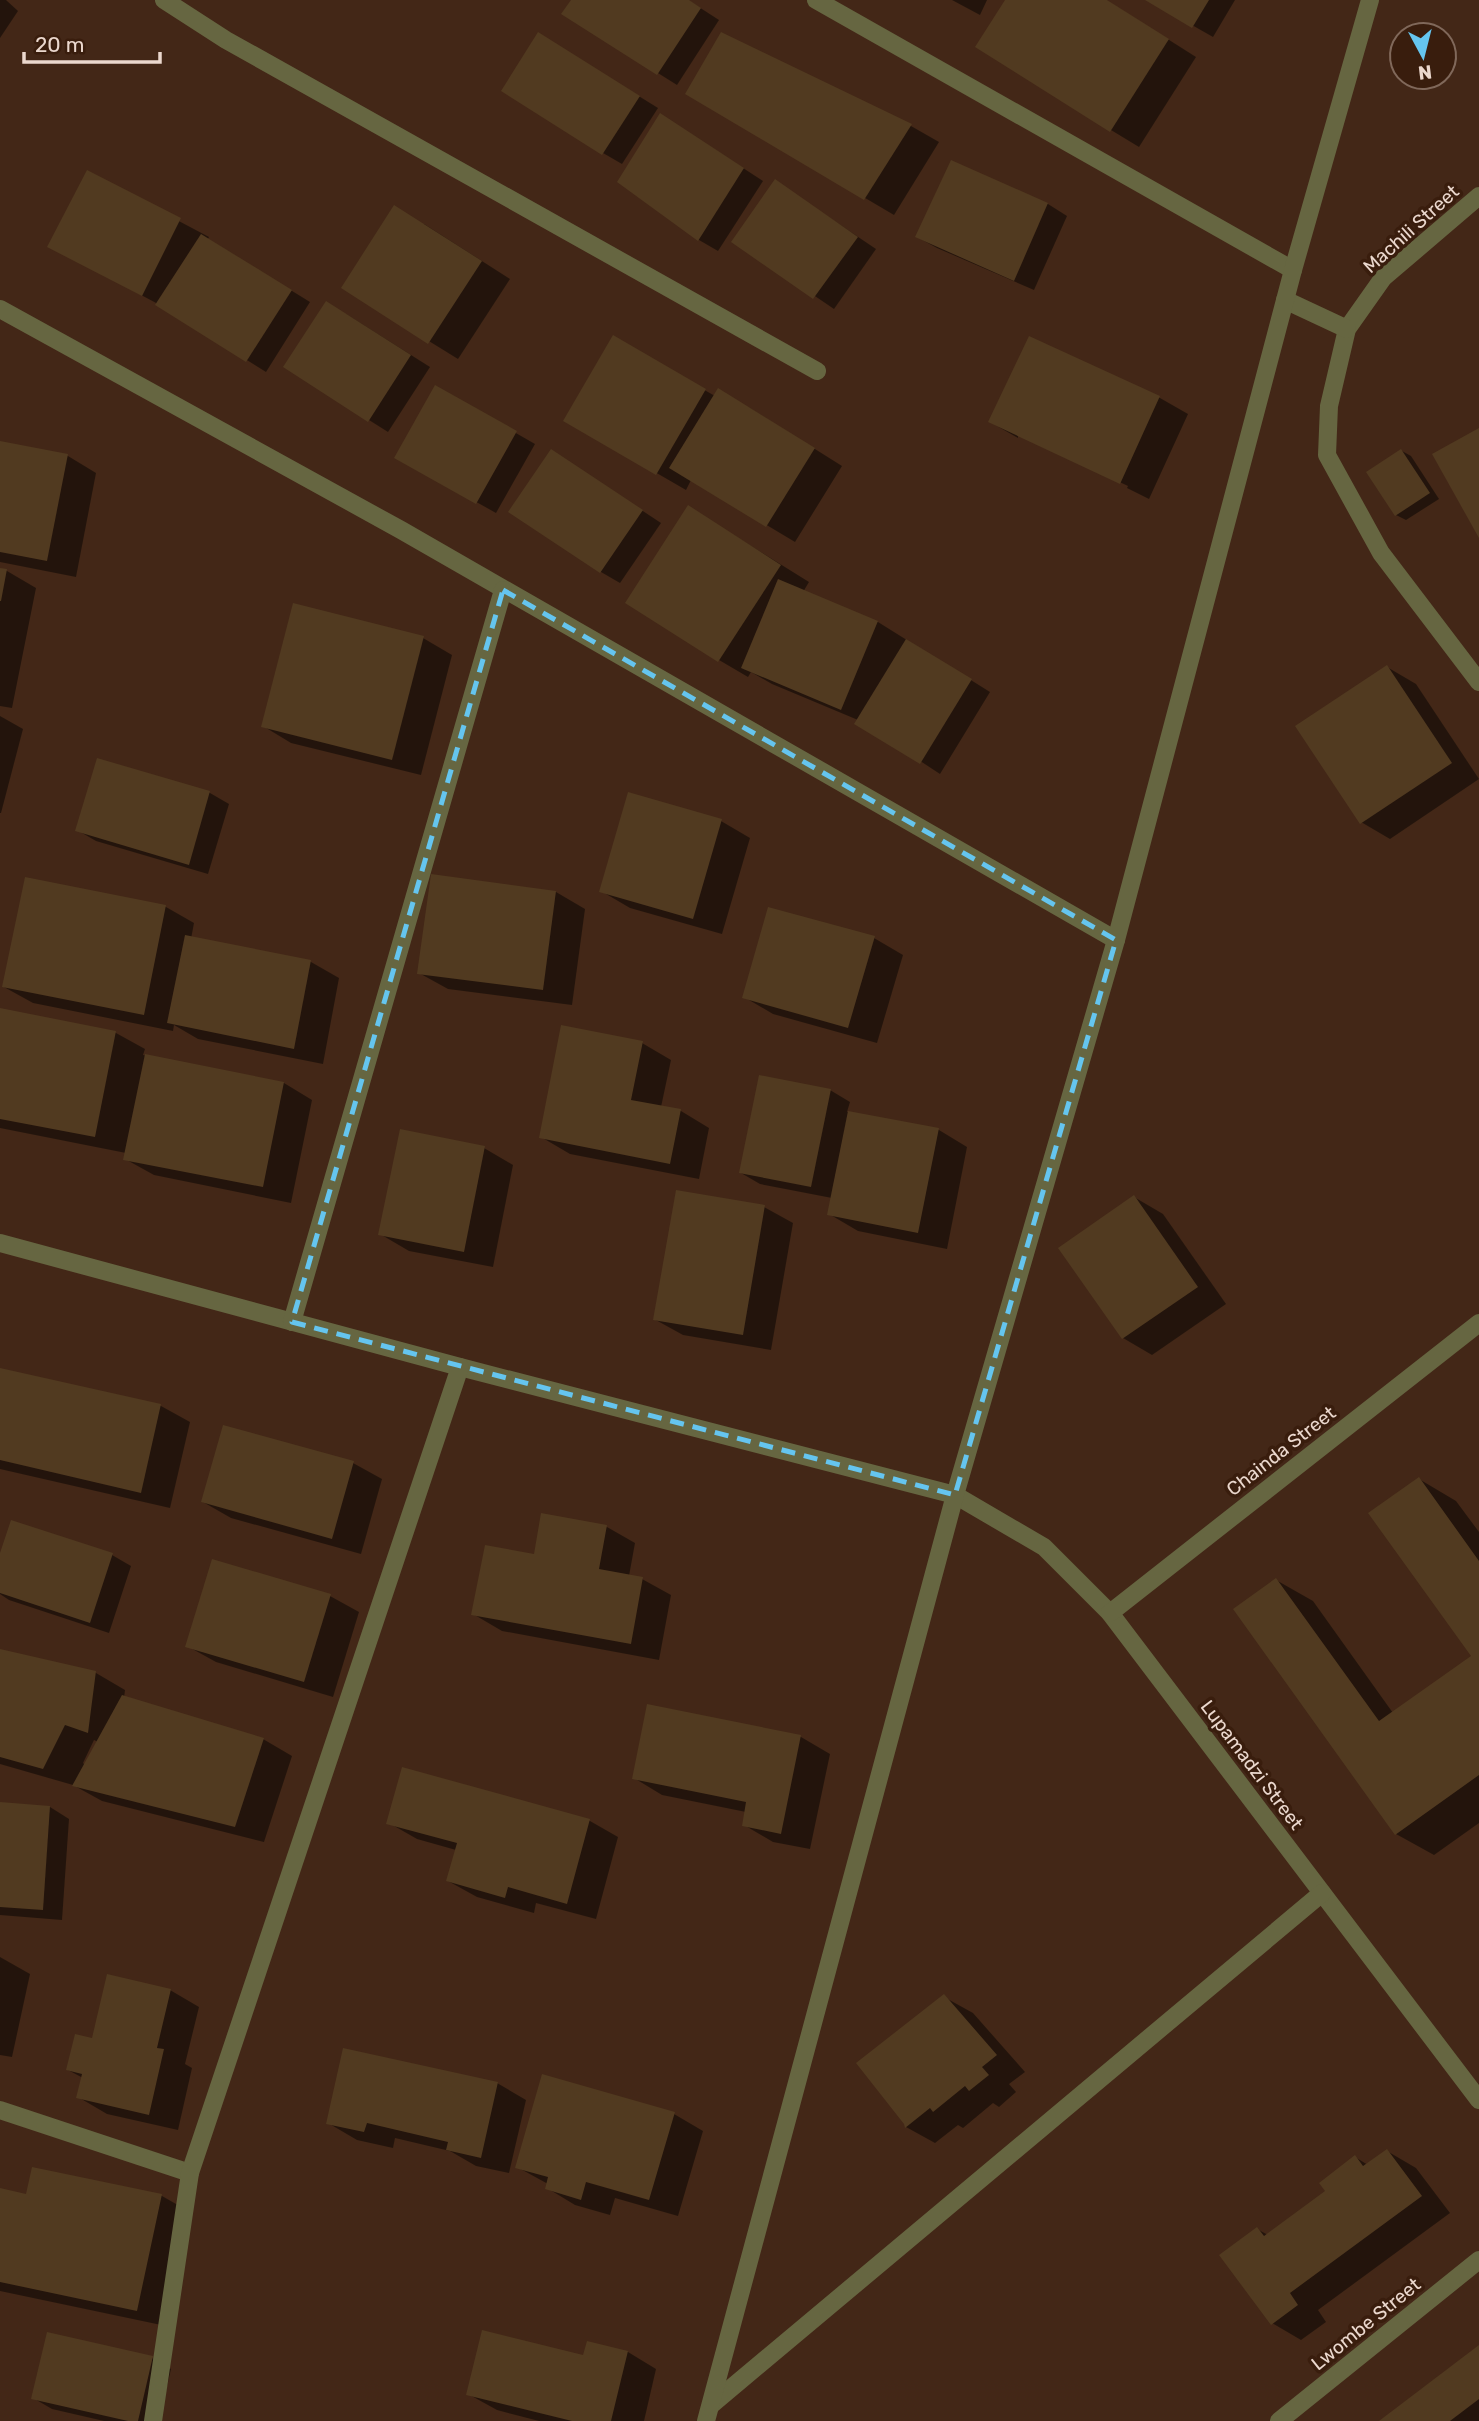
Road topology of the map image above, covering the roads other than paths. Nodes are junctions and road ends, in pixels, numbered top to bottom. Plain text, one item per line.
1 (164, 0) edge
2 (816, 0) edge
3 (1370, 0) edge
4 (1479, 196) edge
5 (1293, 270) junction
6 (1285, 300) junction
7 (0, 309) edge
8 (1347, 329) junction
9 (817, 372) dead end
10 (503, 590) junction
11 (1479, 682) edge
12 (1116, 940) junction
13 (0, 1243) edge
14 (292, 1322) junction
15 (1479, 1323) edge
16 (460, 1367) junction
17 (955, 1495) junction
18 (1110, 1614) junction
19 (1322, 1894) junction
20 (1479, 2100) edge
21 (0, 2110) edge
22 (190, 2173) junction
23 (1479, 2260) edge
24 (709, 2413) edge
25 (153, 2421) edge
26 (1279, 2421) edge

1 - 9 street
2 - 5 street
3 - 5 street
4 - 8 street, Machili Street
5 - 6 street
6 - 8 street
6 - 12 street
7 - 10 street
8 - 11 street, Machili Street
10 - 12 street
10 - 14 street
12 - 17 street
13 - 14 street, Lupamadzi Street
14 - 16 street, Lupamadzi Street
15 - 18 street, Chainda Street
16 - 17 street, Lupamadzi Street
16 - 22 street
17 - 18 street, Lupamadzi Street
17 - 24 street
18 - 19 street, Lupamadzi Street
19 - 20 street, Lupamadzi Street
19 - 24 street
21 - 22 street
22 - 25 street
23 - 26 street, Lwombe Street

